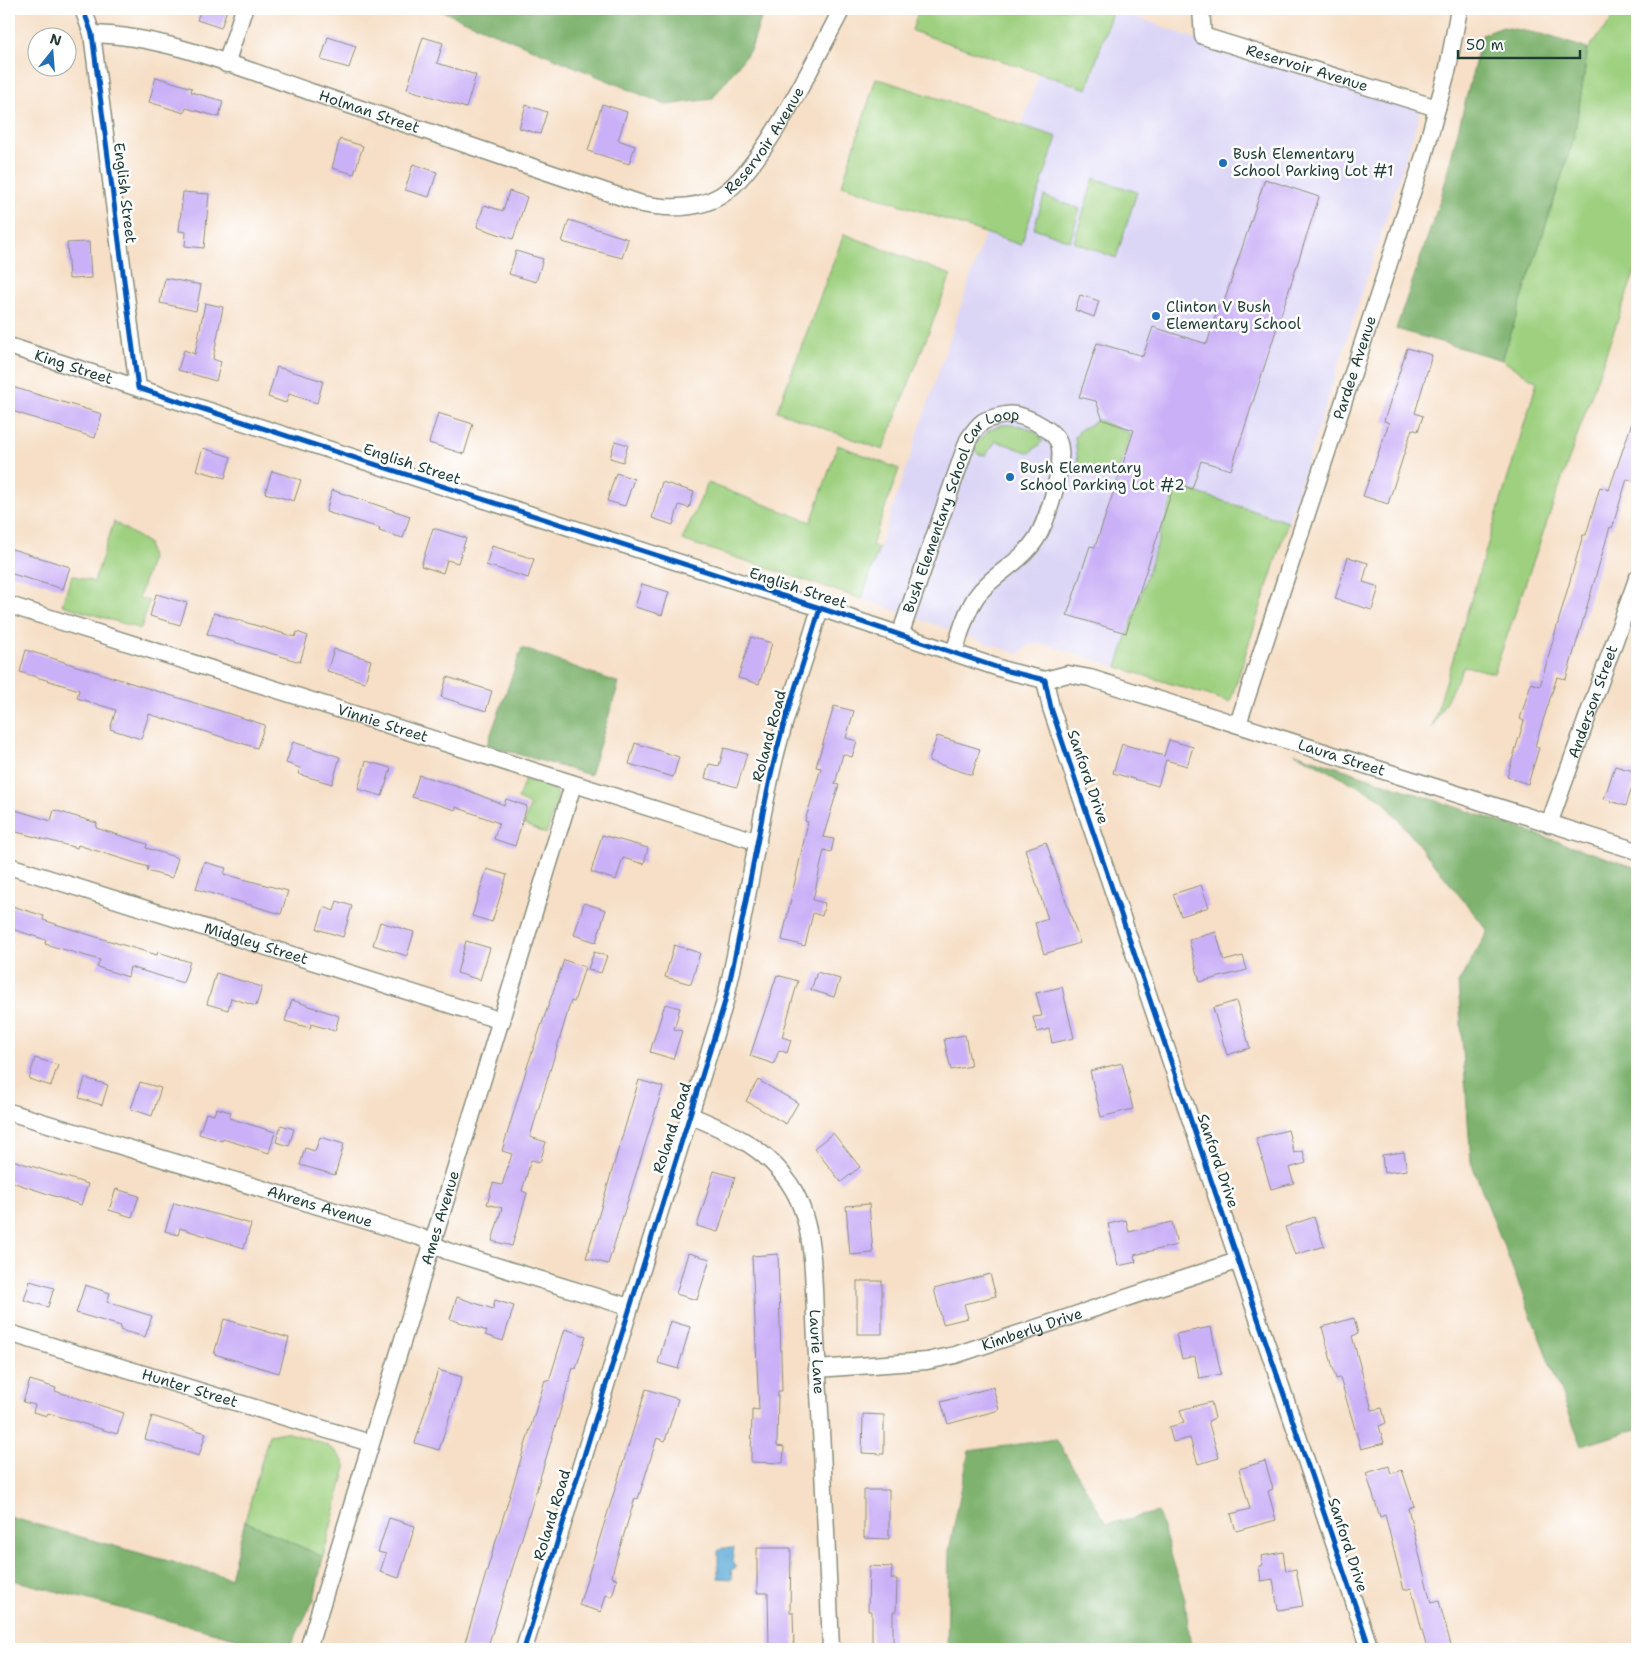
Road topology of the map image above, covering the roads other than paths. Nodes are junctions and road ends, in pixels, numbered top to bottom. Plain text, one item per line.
1 (83, 9) edge
2 (244, 9) edge
3 (842, 9) edge
4 (1200, 9) edge
5 (1459, 9) edge
6 (92, 34) junction
7 (226, 64) junction
8 (1438, 108) junction
9 (642, 204) joint
10 (9, 346) edge
11 (138, 388) junction
12 (1637, 579) edge
13 (9, 605) edge
14 (820, 608) junction
15 (900, 635) junction
16 (954, 653) junction
17 (1045, 680) junction
18 (1238, 724) junction
19 (573, 785) junction
20 (1549, 824) junction
21 (758, 842) junction
22 (1637, 851) edge
23 (9, 866) edge
24 (502, 1021) junction
25 (9, 1112) edge
26 (689, 1115) junction
27 (433, 1244) junction
28 (1240, 1260) junction
29 (629, 1307) junction
30 (9, 1333) edge
31 (818, 1368) junction
32 (370, 1443) junction
33 (308, 1649) edge
34 (524, 1649) edge
35 (831, 1649) edge
36 (1370, 1649) edge

1 - 6 street, English Street
2 - 7 street
3 - 9 street, Reservoir Avenue
4 - 8 street, Reservoir Avenue
5 - 8 street, Pardee Avenue
6 - 7 street, Holman Street
6 - 11 street, English Street
7 - 9 street, Holman Street
8 - 18 street, Pardee Avenue
10 - 11 street, King Street
11 - 14 street, English Street
12 - 20 street, Anderson Street
13 - 19 street, Vinnie Street
14 - 15 street, English Street
14 - 21 street, Roland Road
15 - 16 street, English Street
15 - 16 street, Bush Elementary School Car Loop
16 - 17 street, English Street
17 - 18 street, Laura Street
17 - 28 street, Sanford Drive
18 - 20 street, Laura Street
19 - 21 street, Vinnie Street
19 - 24 street, Ames Avenue
20 - 22 street, Laura Street
21 - 26 street, Roland Road
23 - 24 street, Midgley Street
24 - 27 street, Ames Avenue
25 - 27 street, Ahrens Avenue
26 - 29 street, Roland Road
26 - 31 street, Laurie Lane
27 - 29 street, Ahrens Avenue
27 - 32 street, Ames Avenue
28 - 31 street, Kimberly Drive
28 - 36 street, Sanford Drive
29 - 34 street, Roland Road
30 - 32 street, Hunter Street
31 - 35 street, Laurie Lane
32 - 33 street, Ames Avenue

